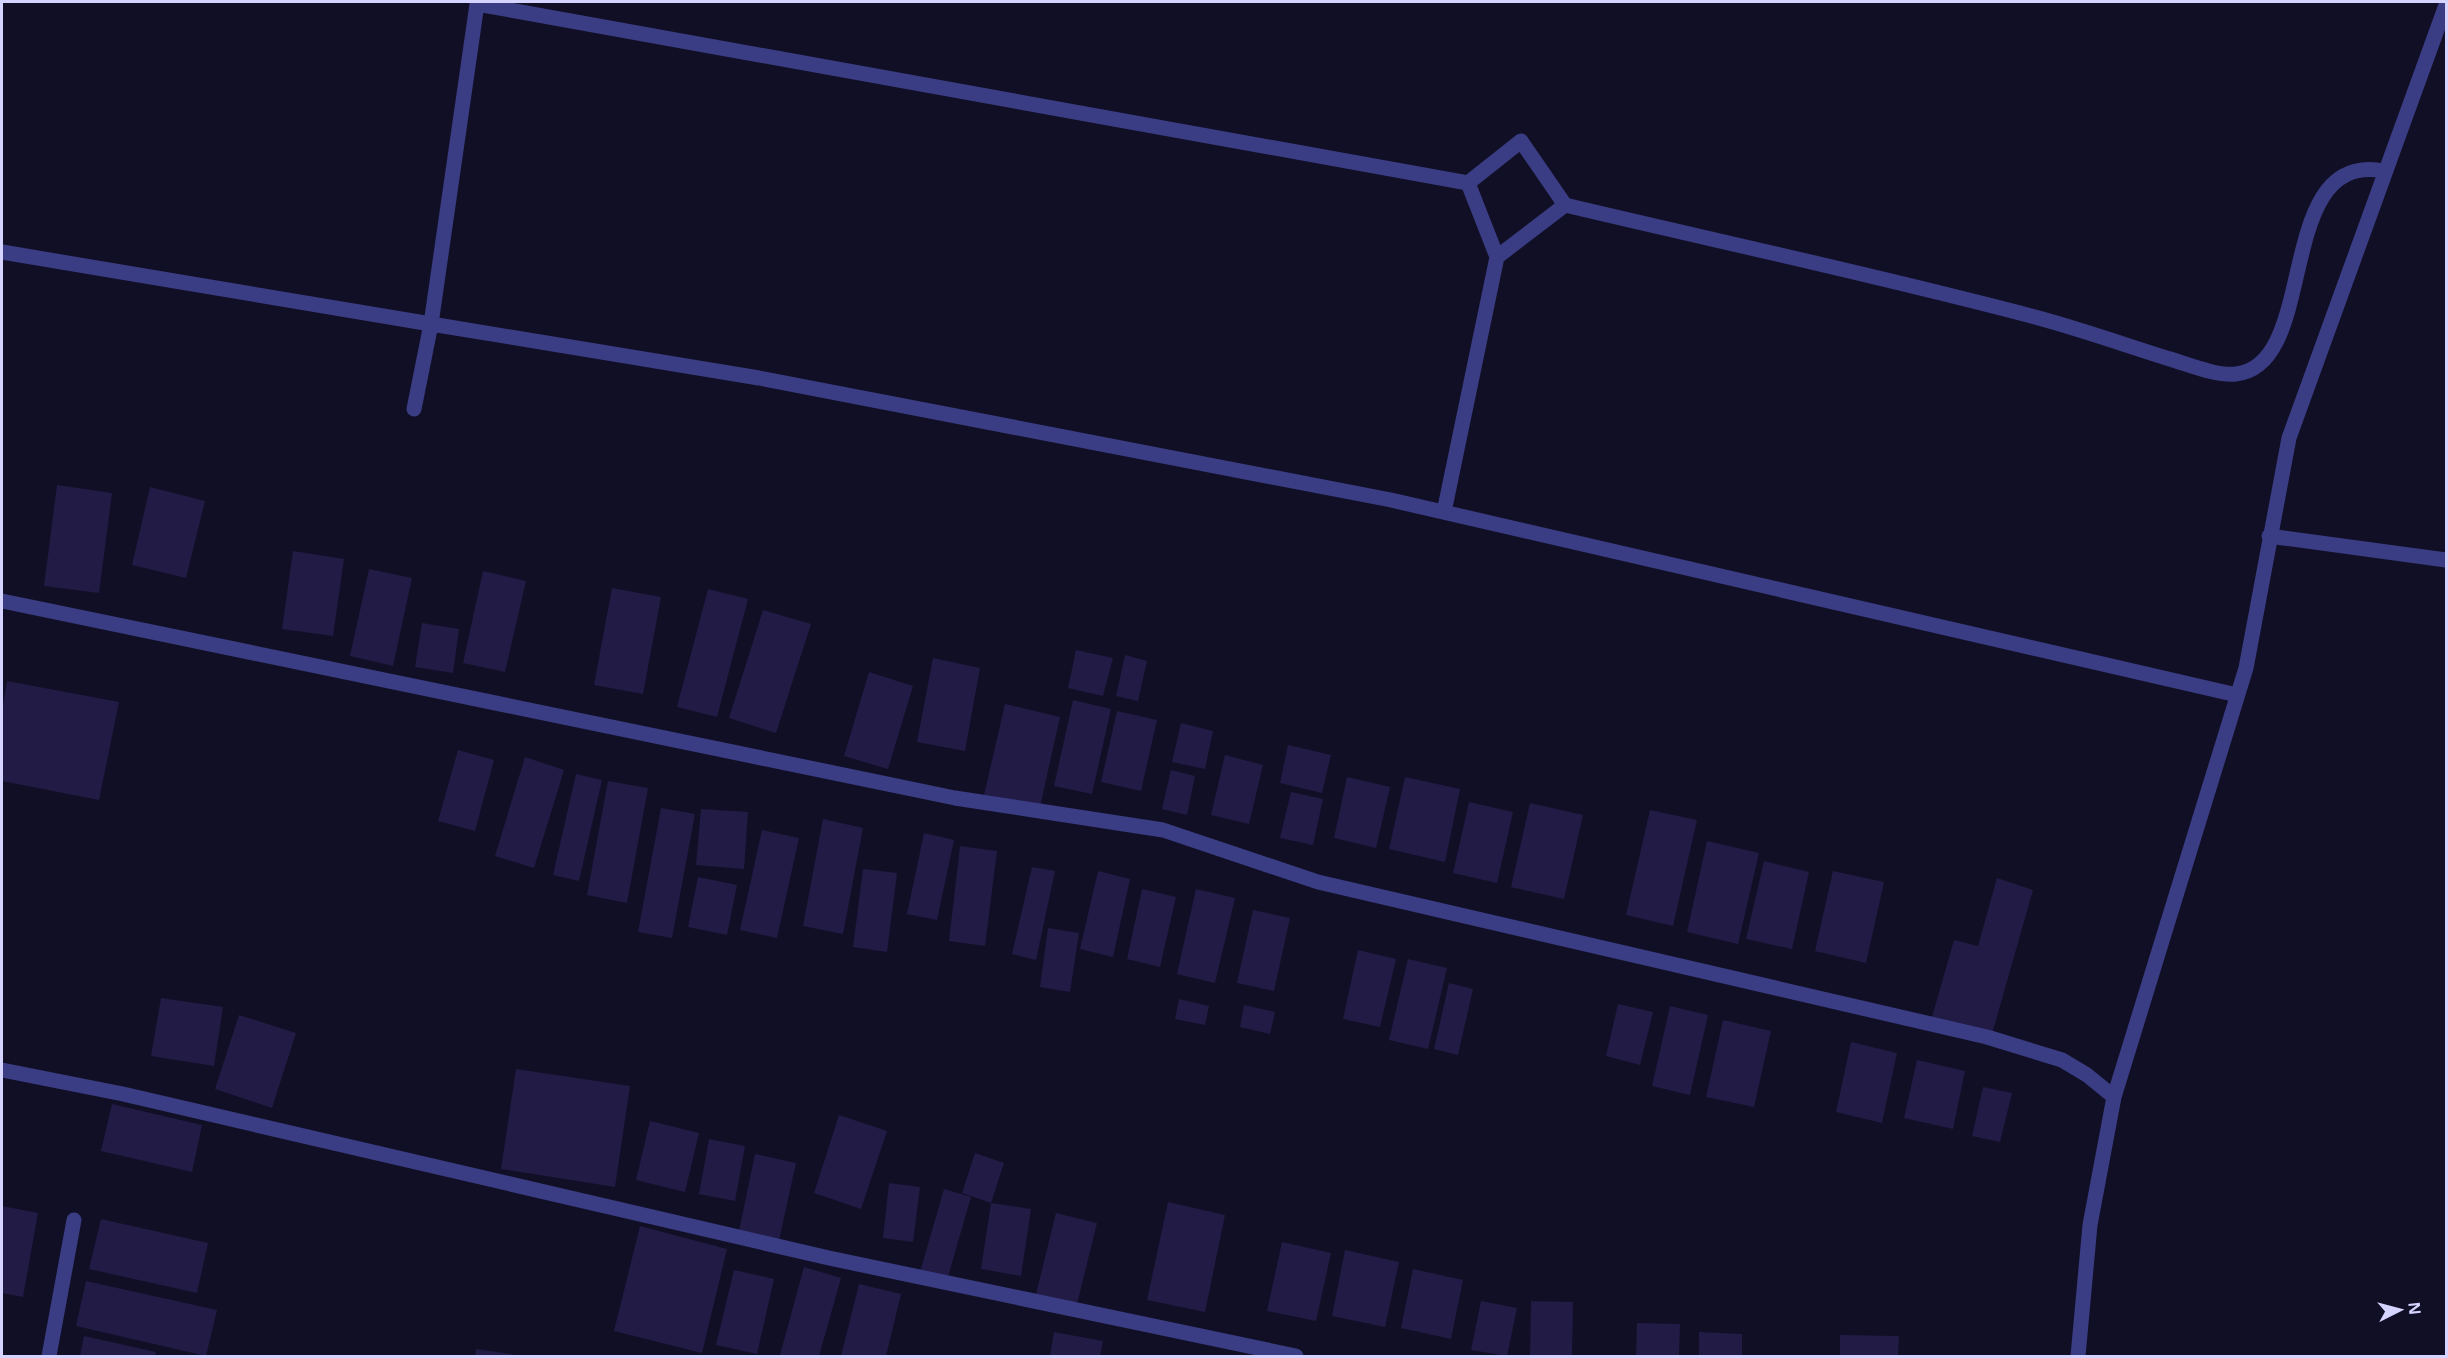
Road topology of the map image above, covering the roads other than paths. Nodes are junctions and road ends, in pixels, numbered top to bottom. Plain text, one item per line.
1 (475, 3) edge
2 (2446, 4) edge
3 (2384, 171) junction
4 (1468, 183) junction
5 (1565, 205) junction
6 (2, 252) edge
7 (1497, 257) junction
8 (431, 324) junction
9 (414, 409) dead end
10 (1444, 512) junction
11 (2269, 536) junction
12 (2446, 560) edge
13 (2, 601) edge
14 (2236, 695) junction
15 (2, 1070) edge
16 (2114, 1097) junction
17 (74, 1220) dead end
18 (49, 1356) edge
19 (1296, 1356) edge
20 (2078, 1356) edge

1 - 4 street
1 - 8 street
2 - 3 street
3 - 5 street
3 - 11 street
4 - 5 street
4 - 7 street
5 - 7 street
6 - 8 street
7 - 10 street
8 - 9 street
8 - 10 street
10 - 14 street
11 - 12 street
11 - 14 street
13 - 16 street
14 - 16 street
15 - 19 street
16 - 20 street
17 - 18 street

